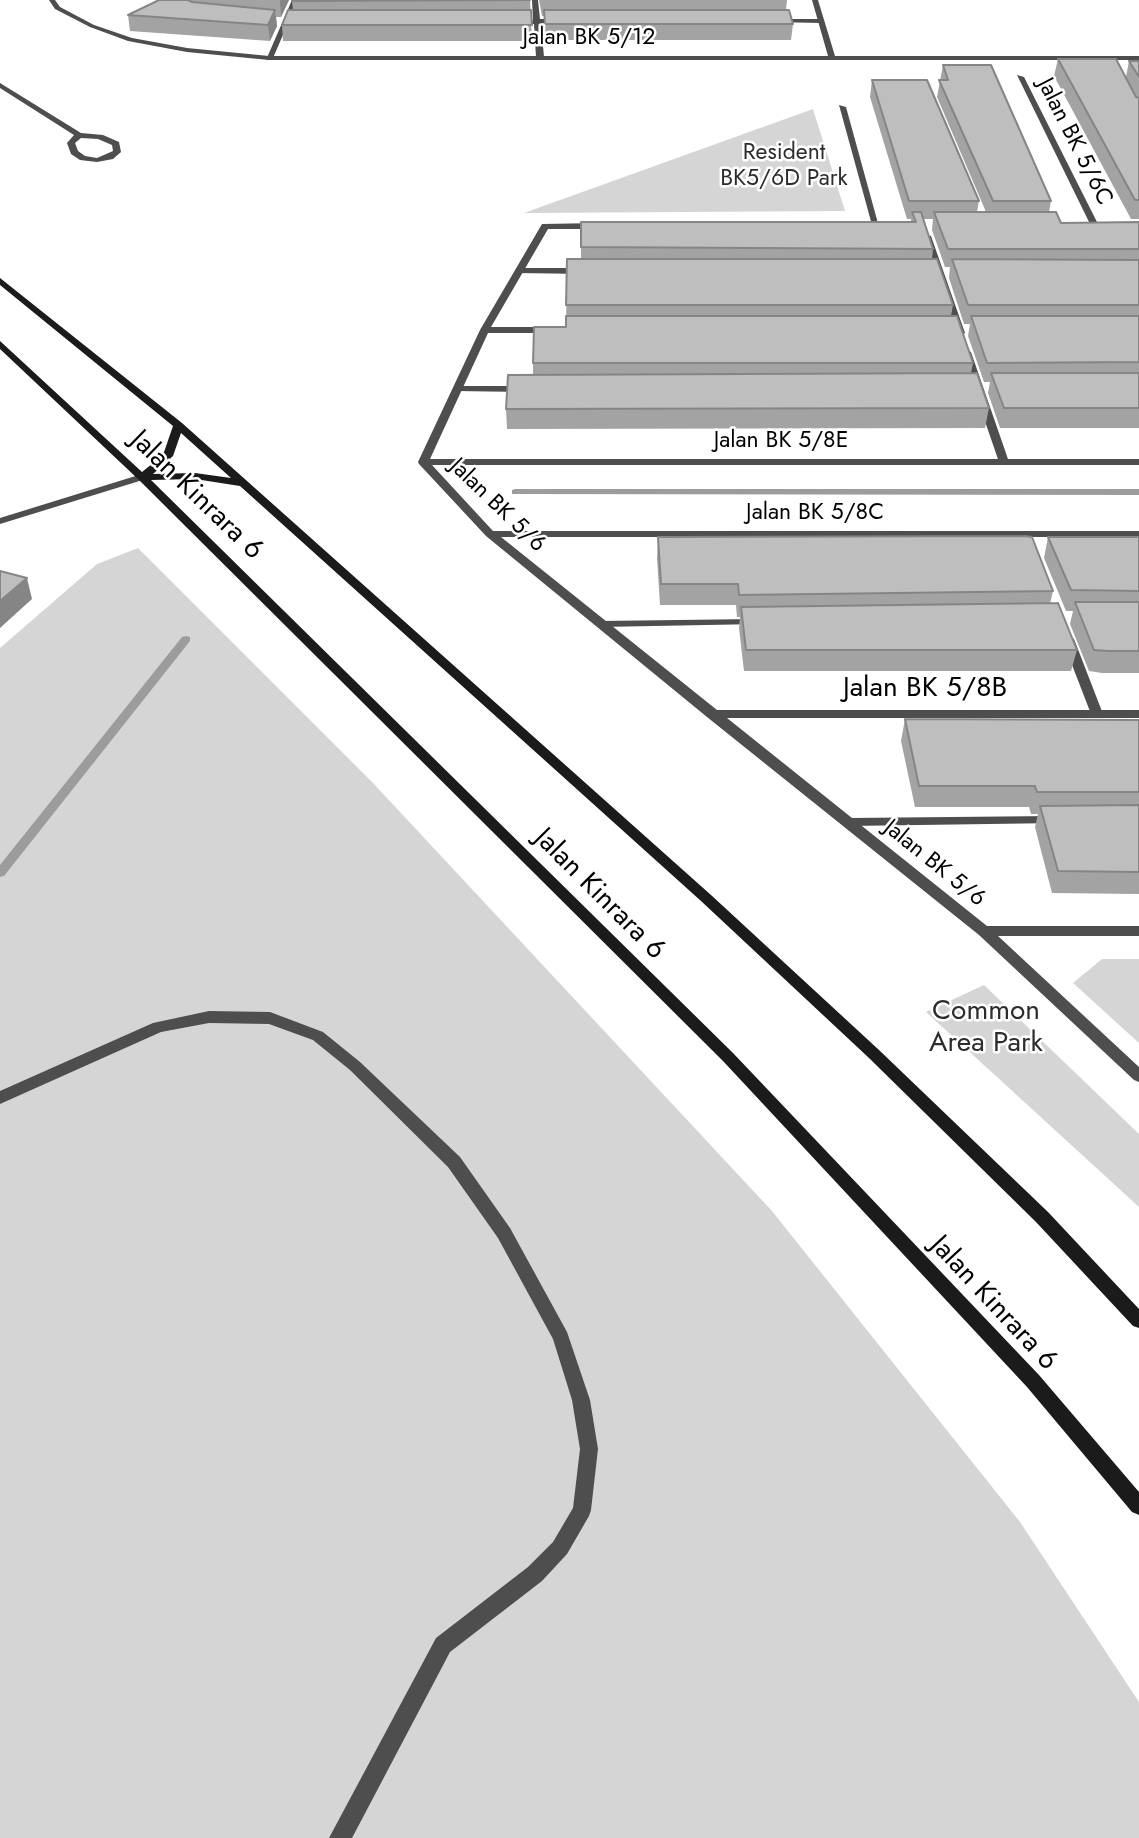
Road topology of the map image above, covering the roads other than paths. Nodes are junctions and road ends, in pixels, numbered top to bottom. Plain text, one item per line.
1 (52, 0) edge
2 (295, 0) edge
3 (535, 0) edge
4 (815, 0) edge
5 (273, 21) edge
6 (767, 21) edge
7 (821, 21) junction
8 (285, 22) junction
9 (299, 22) edge
10 (509, 22) edge
11 (537, 22) junction
12 (564, 22) edge
13 (540, 57) junction
14 (269, 58) junction
15 (832, 58) junction
16 (1139, 58) edge
17 (1020, 77) dead end
18 (0, 85) edge
19 (842, 107) dead end
20 (79, 135) junction
21 (1081, 224) edge
22 (1094, 224) junction
23 (1105, 224) edge
24 (862, 225) edge
25 (876, 225) junction
26 (888, 225) edge
27 (923, 225) edge
28 (614, 226) edge
29 (519, 271) junction
30 (600, 272) edge
31 (926, 274) edge
32 (939, 274) junction
33 (953, 274) edge
34 (0, 281) edge
35 (485, 330) junction
36 (568, 330) edge
37 (945, 330) edge
38 (959, 330) junction
39 (973, 330) edge
40 (0, 344) edge
41 (965, 388) edge
42 (978, 388) junction
43 (992, 388) edge
44 (457, 389) junction
45 (540, 389) edge
46 (178, 425) junction
47 (423, 462) junction
48 (1004, 462) junction
49 (1139, 462) edge
50 (142, 477) junction
51 (244, 484) junction
52 (1, 519) edge
53 (491, 534) junction
54 (1139, 534) edge
55 (767, 621) edge
56 (600, 624) junction
57 (1064, 629) edge
58 (711, 714) junction
59 (1097, 714) junction
60 (1139, 714) edge
61 (1070, 820) edge
62 (849, 822) junction
63 (984, 931) junction
64 (1139, 931) edge
65 (1139, 1076) edge
66 (0, 1098) edge
67 (1139, 1321) edge
68 (1139, 1506) edge
69 (340, 1838) edge

1 - 14 street, Jalan BK 5/12
2 - 8 street
3 - 11 street
4 - 7 street
5 - 8 street
6 - 7 street
7 - 15 street
8 - 9 street
8 - 14 street
10 - 11 street
11 - 12 street
11 - 13 street
13 - 14 street, Jalan BK 5/12
13 - 15 street, Jalan BK 5/12
15 - 16 street, Jalan BK 5/12
17 - 22 street, Jalan BK 5/6C
18 - 20 street
19 - 25 street
20 - 20 street
21 - 22 street
22 - 23 street
24 - 25 street
25 - 26 street
27 - 32 street
28 - 29 street, Jalan BK 5/6
29 - 30 street
29 - 35 street, Jalan BK 5/6
31 - 32 street
32 - 33 street
32 - 38 street
34 - 46 main road, Jalan Kinrara 6
35 - 36 street
35 - 44 street, Jalan BK 5/6
37 - 38 street
38 - 39 street
38 - 42 street
40 - 50 main road, Jalan Kinrara 6
41 - 42 street
42 - 43 street
42 - 48 street
44 - 45 street
44 - 47 street, Jalan BK 5/6
46 - 50 main road
46 - 51 main road, Jalan Kinrara 6
47 - 48 street, Jalan BK 5/8E
47 - 53 street, Jalan BK 5/6
48 - 49 street, Jalan BK 5/8E
50 - 51 main road
50 - 52 street
50 - 68 main road, Jalan Kinrara 6
51 - 67 main road, Jalan Kinrara 6
53 - 54 street, Jalan BK 5/8C
53 - 56 street, Jalan BK 5/6
55 - 56 street
56 - 58 street, Jalan BK 5/6
57 - 59 street
58 - 59 street, Jalan BK 5/8B
58 - 62 street, Jalan BK 5/6
59 - 60 street, Jalan BK 5/8B
61 - 62 street
62 - 63 street, Jalan BK 5/6
63 - 64 street
63 - 65 street, Jalan BK 5/6
66 - 69 street

